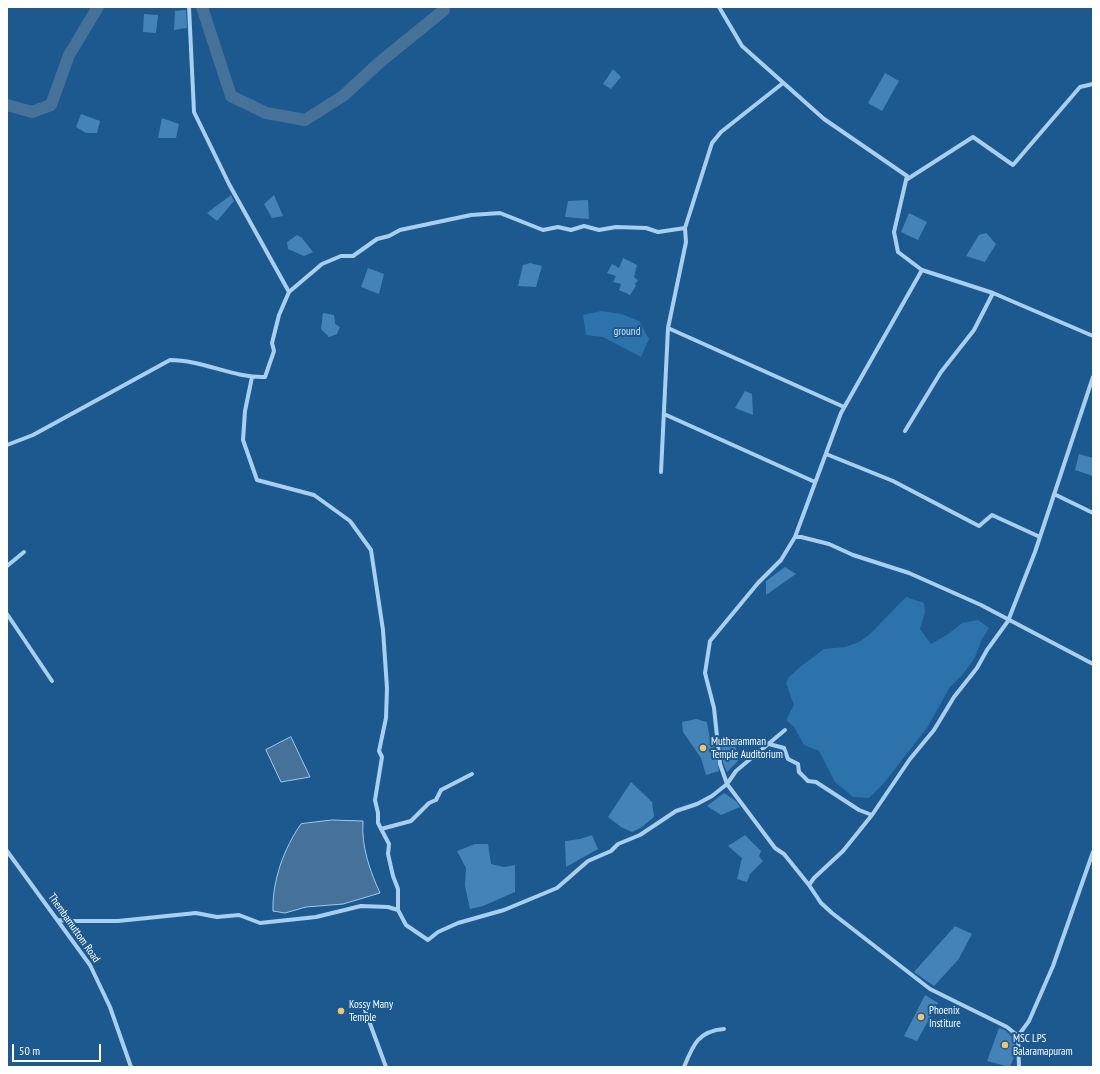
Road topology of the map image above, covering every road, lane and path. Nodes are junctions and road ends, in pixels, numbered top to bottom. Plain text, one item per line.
1 (189, 7) edge
2 (719, 7) edge
3 (783, 83) junction
4 (1093, 84) edge
5 (906, 180) junction
6 (685, 228) junction
7 (922, 270) junction
8 (289, 292) junction
9 (993, 293) junction
10 (668, 328) junction
11 (1093, 336) edge
12 (252, 377) junction
13 (1093, 377) edge
14 (844, 407) junction
15 (664, 414) junction
16 (905, 431) dead end
17 (7, 445) edge
18 (826, 454) junction
19 (661, 472) dead end
20 (815, 482) junction
21 (1054, 494) junction
22 (1093, 513) edge
23 (795, 537) junction
24 (1040, 538) junction
25 (24, 552) dead end
26 (7, 566) edge
27 (7, 614) edge
28 (1008, 620) junction
29 (1093, 664) edge
30 (52, 681) dead end
31 (785, 730) dead end
32 (769, 744) junction
33 (472, 774) dead end
34 (727, 784) junction
35 (872, 815) junction
36 (381, 829) junction
37 (7, 852) edge
38 (1093, 852) edge
39 (809, 885) junction
40 (398, 910) junction
41 (57, 920) junction
42 (365, 1010) dead end
43 (724, 1029) dead end
44 (1018, 1036) junction
45 (131, 1067) edge
46 (386, 1067) edge
47 (684, 1067) edge
48 (1019, 1067) edge

1 - 8 street
2 - 3 street
3 - 5 street
3 - 6 street
4 - 5 street
5 - 7 street
6 - 8 street
6 - 10 street
7 - 9 street
7 - 14 street
8 - 12 street
9 - 11 street
9 - 16 street
10 - 14 street
10 - 15 street
12 - 17 street
12 - 36 street
13 - 21 street
14 - 18 street
15 - 19 street
15 - 20 street
18 - 20 street
18 - 24 street
20 - 23 street
21 - 22 street
21 - 24 street
23 - 28 street
23 - 34 street
24 - 28 street
25 - 26 street
27 - 30 street
28 - 29 street
28 - 35 street
31 - 32 street
32 - 34 street
32 - 35 street
33 - 36 street
34 - 39 street
34 - 40 street
35 - 39 street
36 - 40 street
37 - 41 street, Thembamuttom Road
38 - 44 street
39 - 44 street
40 - 41 street
41 - 45 street, Thembamuttom Road
42 - 46 street
43 - 47 street
44 - 48 street

